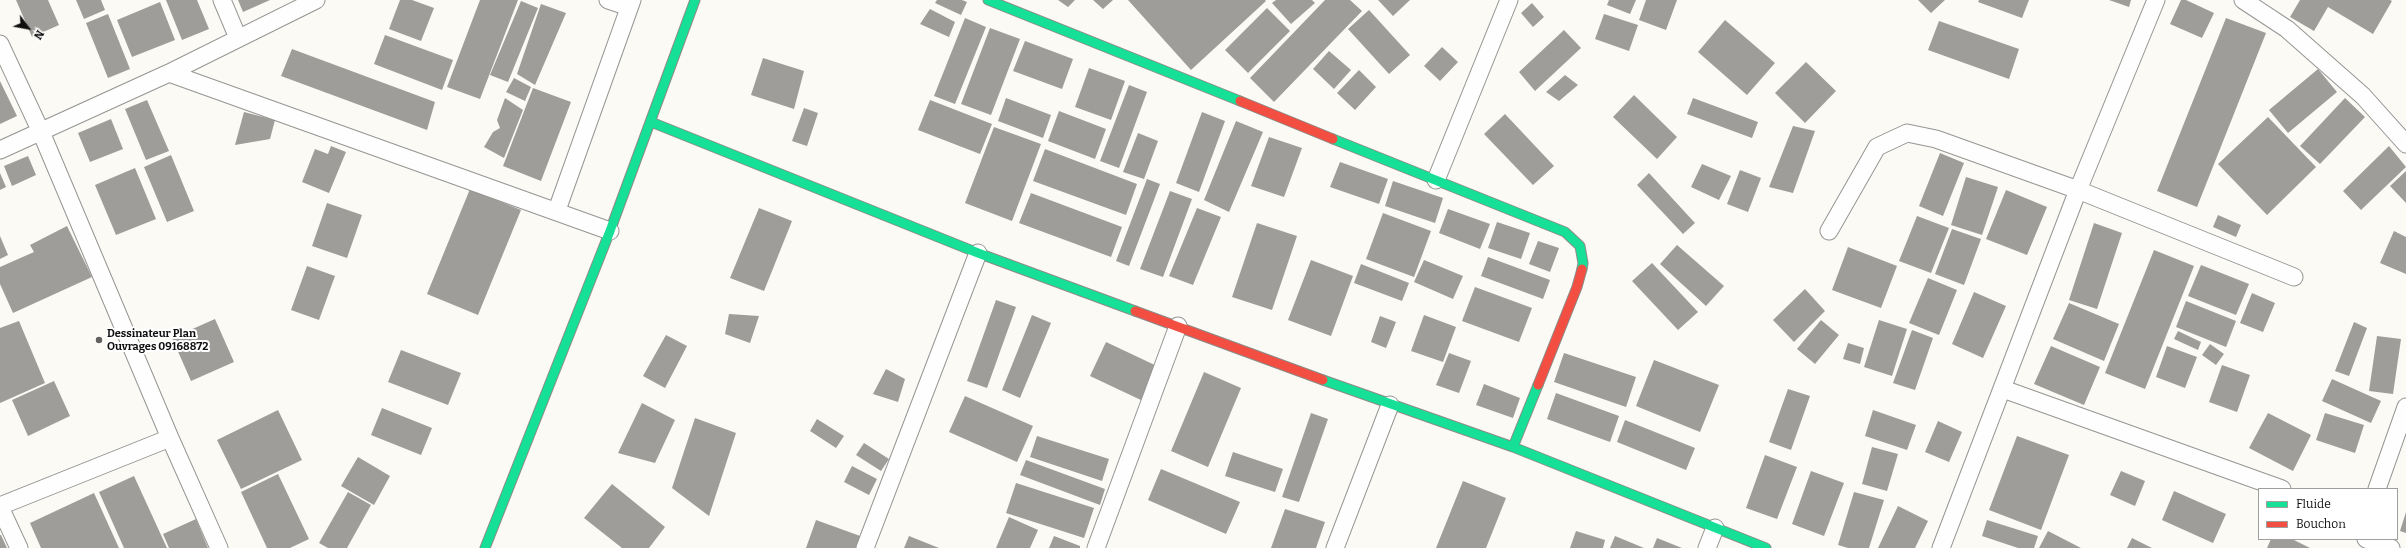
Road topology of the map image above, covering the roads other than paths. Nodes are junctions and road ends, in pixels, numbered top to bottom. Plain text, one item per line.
1 (222, 0) edge
2 (316, 0) edge
3 (608, 0) edge
4 (695, 0) edge
5 (988, 0) edge
6 (1509, 0) edge
7 (2156, 0) edge
8 (2243, 0) edge
9 (630, 4) edge
10 (238, 38) junction
11 (0, 44) edge
12 (169, 73) junction
13 (651, 122) junction
14 (40, 132) junction
15 (2406, 144) edge
16 (0, 150) edge
17 (1436, 180) junction
18 (2078, 190) junction
19 (557, 210) junction
20 (610, 231) junction
21 (1829, 231) dead end
22 (978, 253) junction
23 (2294, 277) dead end
24 (1178, 326) junction
25 (2003, 389) junction
26 (1390, 405) junction
27 (2406, 407) edge
28 (170, 438) junction
29 (1513, 447) junction
30 (2279, 488) edge
31 (2377, 488) edge
32 (0, 506) edge
33 (1715, 528) junction
34 (2369, 540) edge
35 (19, 548) edge
36 (219, 548) edge
37 (485, 548) edge
38 (865, 548) edge
39 (1096, 548) edge
40 (1335, 548) edge
41 (1707, 548) edge
42 (1766, 548) edge
43 (1941, 548) edge
44 (2391, 548) edge

1 - 10 street
2 - 10 street
3 - 9 street
4 - 13 street
5 - 17 street
6 - 17 street
7 - 18 street
8 - 15 street
9 - 19 street
10 - 12 street
11 - 14 street
12 - 14 street
12 - 19 street
13 - 20 street
13 - 22 street
14 - 16 street
14 - 28 street
17 - 29 street
18 - 21 street
18 - 23 street
18 - 25 street
19 - 20 street
20 - 37 street
22 - 24 street
22 - 38 street
24 - 26 street
24 - 39 street
25 - 30 street
25 - 43 street
26 - 29 street
26 - 40 street
27 - 31 street
28 - 32 street
28 - 36 street
29 - 33 street
32 - 35 street
33 - 41 street
33 - 42 street
34 - 44 street

